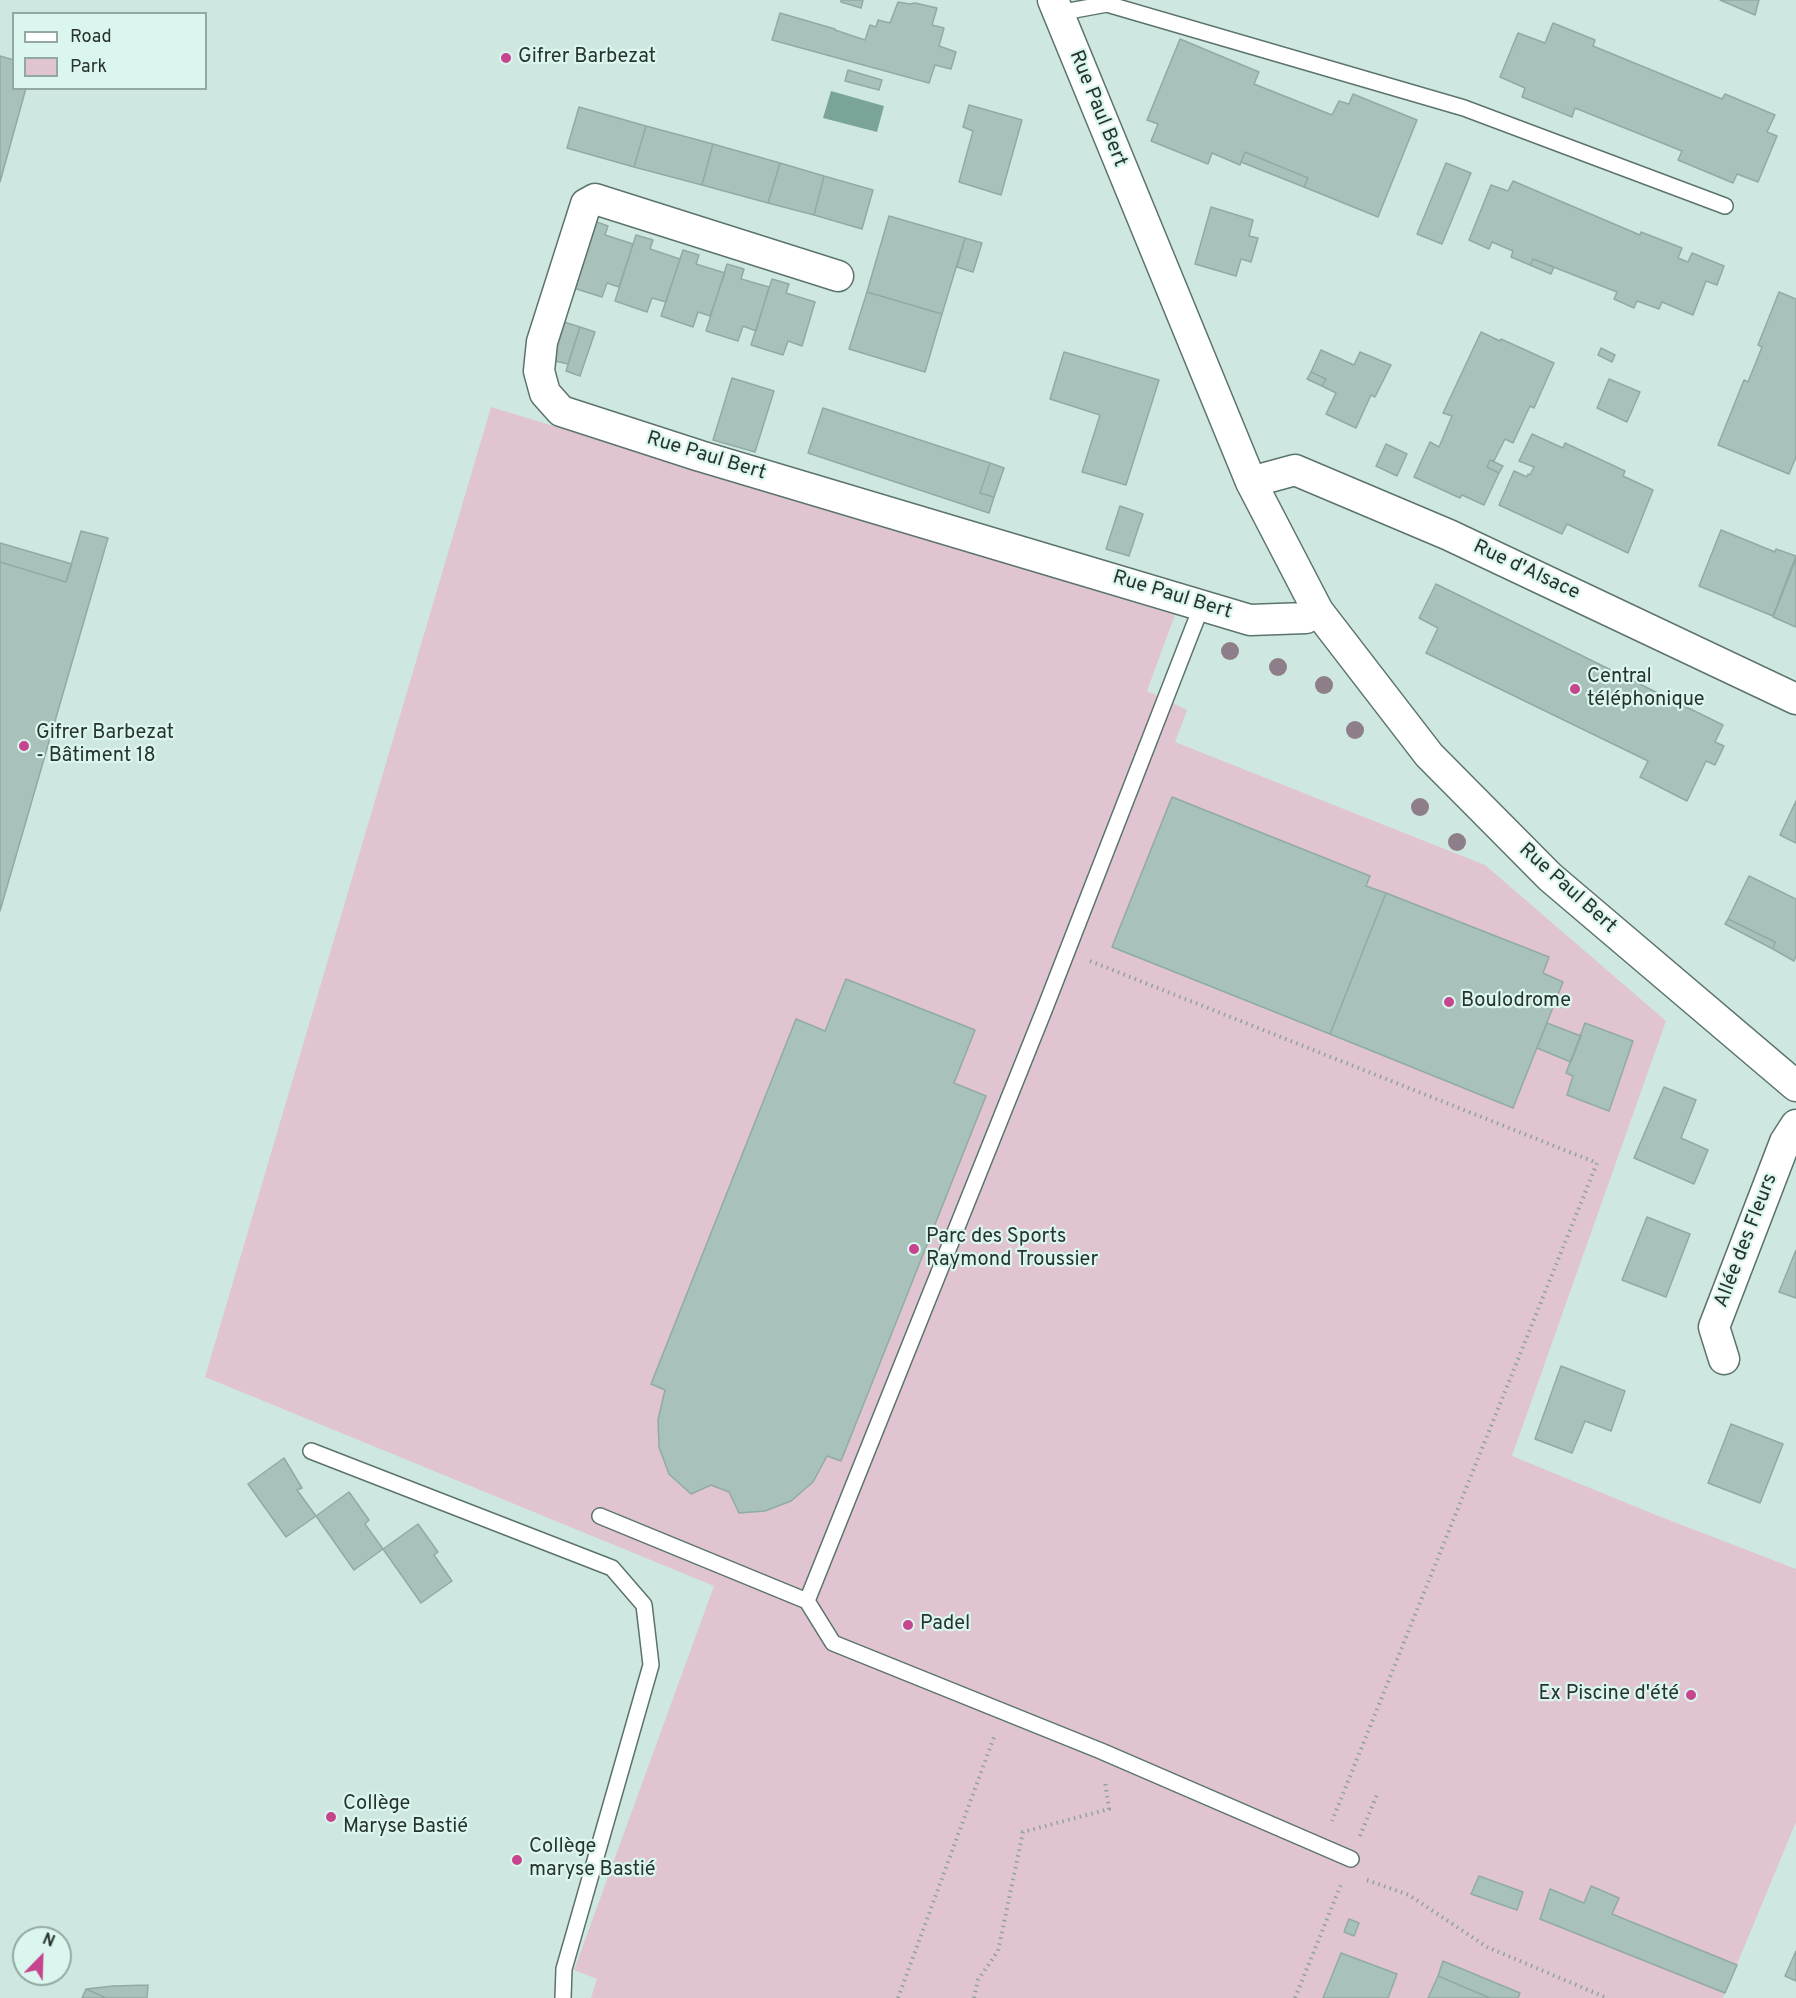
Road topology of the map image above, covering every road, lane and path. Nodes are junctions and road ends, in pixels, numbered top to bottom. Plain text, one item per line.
1 (1055, 6) edge
2 (1725, 206) dead end
3 (838, 276) dead end
4 (1251, 482) junction
5 (1202, 605) junction
6 (1318, 611) junction
7 (1796, 699) edge
8 (1067, 951) junction
9 (1796, 1086) edge
10 (1796, 1125) edge
11 (1724, 1359) dead end
12 (311, 1452) dead end
13 (600, 1516) dead end
14 (807, 1601) junction
15 (1003, 1711) junction
16 (1101, 1751) junction
17 (1378, 1792) dead end
18 (1322, 1846) junction
19 (1349, 1866) junction
20 (563, 1998) edge
21 (898, 1998) edge
22 (974, 1998) edge
23 (1294, 1998) edge
24 (1607, 1998) edge

1 - 2 lane
1 - 4 street, Rue Paul Bert
3 - 5 street, Rue Paul Bert
4 - 6 street, Rue Paul Bert
4 - 7 street, Rue d'Alsace
5 - 6 street, Rue Paul Bert
5 - 8 lane
6 - 9 street, Rue Paul Bert
8 - 14 lane
8 - 18 path
10 - 11 street, Allée des Fleurs
12 - 20 lane
13 - 14 lane
14 - 15 lane
15 - 16 lane
15 - 21 path
16 - 18 lane
16 - 22 path
17 - 19 path
18 - 19 lane
19 - 23 path
19 - 24 path

